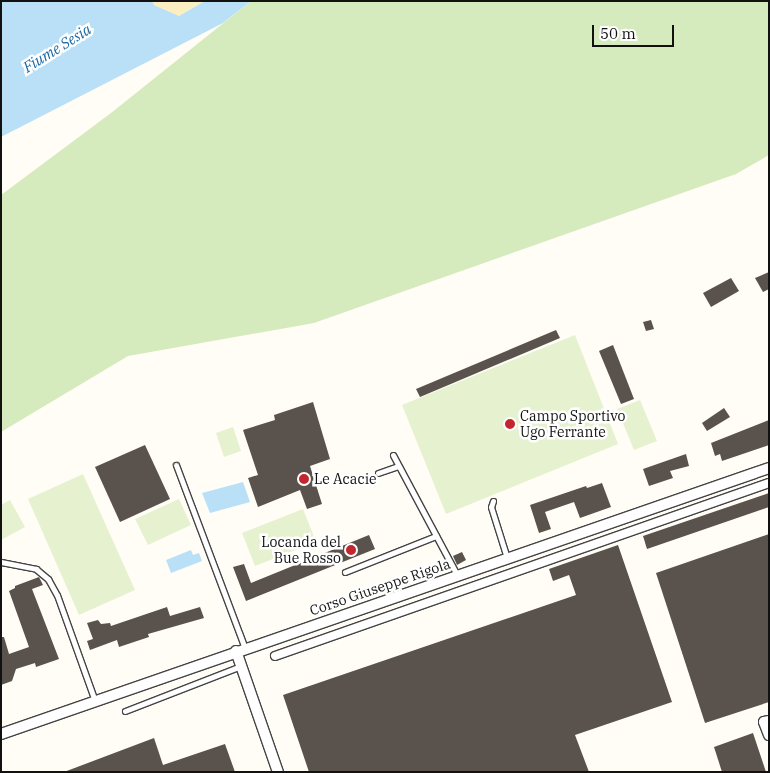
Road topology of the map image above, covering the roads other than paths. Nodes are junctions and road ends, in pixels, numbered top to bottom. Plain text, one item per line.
1 (393, 455) dead end
2 (176, 465) dead end
3 (398, 466) junction
4 (769, 468) edge
5 (378, 473) dead end
6 (769, 483) edge
7 (494, 501) dead end
8 (436, 536) junction
9 (508, 558) junction
10 (1, 562) edge
11 (345, 572) dead end
12 (458, 575) junction
13 (241, 650) junction
14 (275, 656) dead end
15 (241, 666) junction
16 (95, 701) junction
17 (125, 711) dead end
18 (769, 721) edge
19 (1, 734) edge
20 (769, 735) edge
21 (278, 772) edge

1 - 3 lane
2 - 13 lane
3 - 5 lane
3 - 8 lane
4 - 9 street, Corso Giuseppe Rigola
6 - 14 street
7 - 9 lane
8 - 11 lane
8 - 12 lane
9 - 12 street, Corso Giuseppe Rigola
10 - 16 lane
12 - 13 street, Corso Giuseppe Rigola
13 - 15 street
13 - 16 street, Corso Giuseppe Rigola
15 - 17 lane
15 - 21 street
16 - 19 street, Corso Giuseppe Rigola
18 - 20 street

